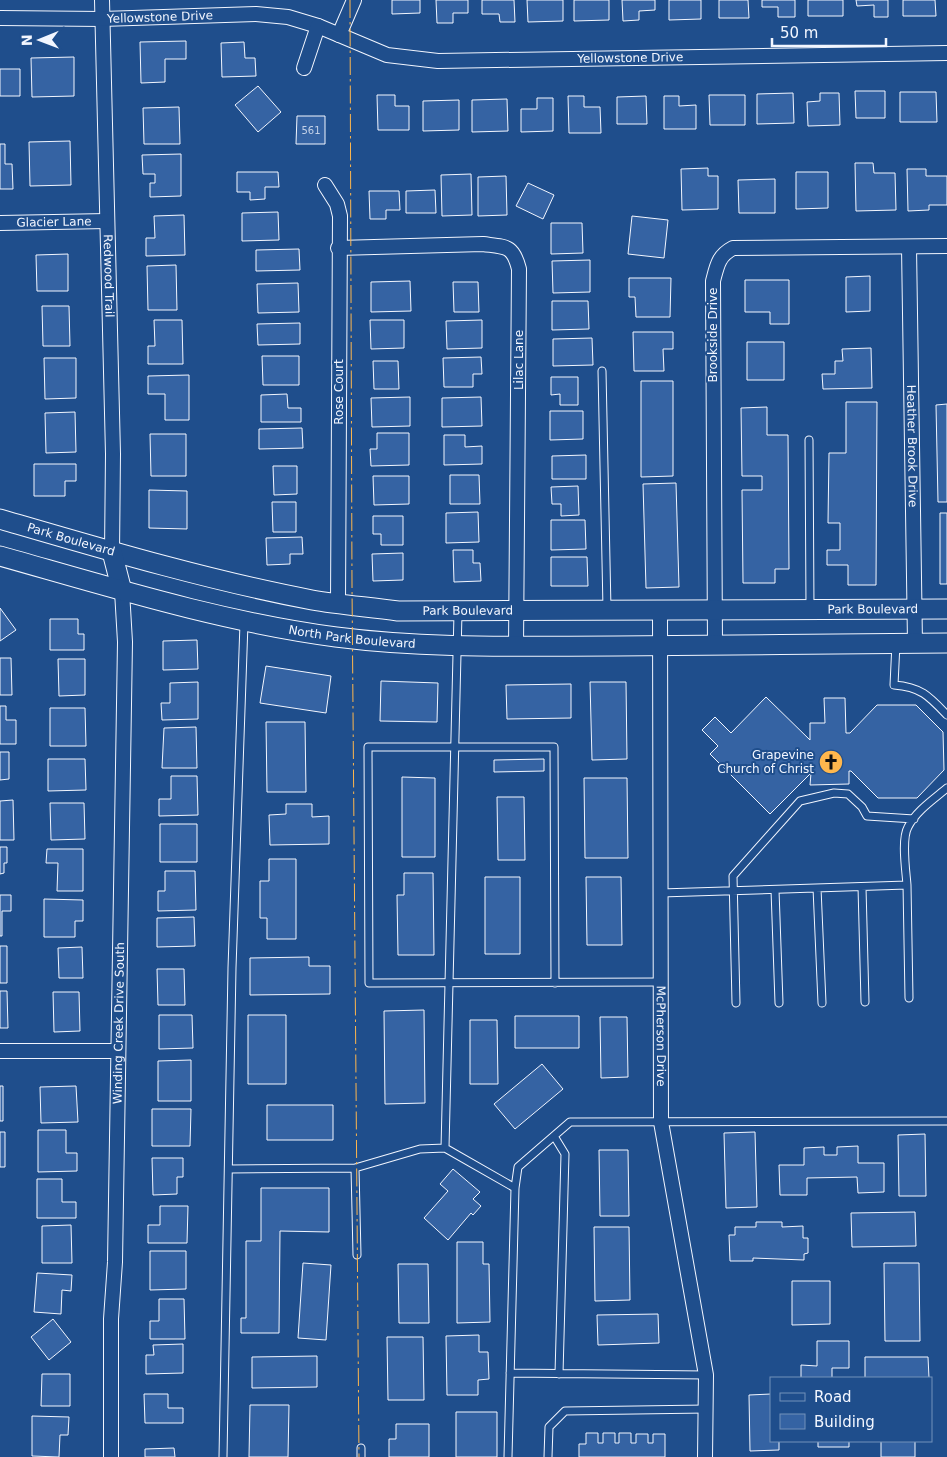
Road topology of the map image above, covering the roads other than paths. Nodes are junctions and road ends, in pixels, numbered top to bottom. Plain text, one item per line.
1 (102, 0) edge
2 (354, 0) edge
3 (0, 18) edge
4 (102, 18) junction
5 (318, 26) junction
6 (339, 35) junction
7 (947, 53) edge
8 (304, 68) dead end
9 (325, 184) dead end
10 (107, 221) junction
11 (0, 223) edge
12 (947, 246) edge
13 (909, 247) junction
14 (338, 248) junction
15 (602, 371) dead end
16 (809, 440) dead end
17 (0, 519) edge
18 (112, 552) junction
19 (0, 556) edge
20 (122, 591) junction
21 (338, 603) junction
22 (947, 609) edge
23 (810, 610) junction
24 (915, 610) junction
25 (660, 611) junction
26 (715, 611) junction
27 (516, 612) junction
28 (607, 612) junction
29 (458, 613) junction
30 (244, 620) junction
31 (915, 643) junction
32 (947, 643) edge
33 (896, 644) junction
34 (715, 645) junction
35 (457, 646) junction
36 (516, 646) junction
37 (660, 646) junction
38 (947, 715) edge
39 (455, 747) junction
40 (947, 788) edge
41 (914, 819) junction
42 (907, 886) junction
43 (862, 887) junction
44 (817, 888) junction
45 (775, 890) junction
46 (733, 891) junction
47 (661, 893) junction
48 (661, 982) junction
49 (449, 983) junction
50 (555, 983) junction
51 (909, 998) dead end
52 (865, 1002) dead end
53 (736, 1003) dead end
54 (779, 1003) dead end
55 (822, 1003) dead end
56 (0, 1051) edge
57 (118, 1051) junction
58 (947, 1121) edge
59 (661, 1122) junction
60 (554, 1136) junction
61 (445, 1148) junction
62 (355, 1168) junction
63 (230, 1169) junction
64 (515, 1188) junction
65 (357, 1255) dead end
66 (510, 1373) junction
67 (559, 1374) junction
68 (706, 1375) junction
69 (706, 1409) junction
70 (361, 1448) dead end
71 (111, 1457) edge
72 (222, 1457) edge
73 (361, 1457) edge
74 (508, 1457) edge
75 (548, 1457) edge
76 (705, 1457) edge

1 - 4 street, Redwood Trail
2 - 6 street
3 - 4 street, Yellowstone Drive
4 - 5 street, Yellowstone Drive
4 - 10 street, Redwood Trail
5 - 6 street, Yellowstone Drive
5 - 8 street
6 - 7 street, Yellowstone Drive
9 - 14 street, Rose Court
10 - 11 street, Glacier Lane
10 - 18 street, Redwood Trail
12 - 13 street, Brookside Drive
13 - 24 street, Heather Brook Drive
13 - 26 street, Brookside Drive
14 - 21 street, Rose Court
14 - 27 street, Lilac Lane
15 - 28 lane
16 - 23 lane
17 - 18 main road, Park Boulevard
18 - 20 main road
18 - 21 main road, Park Boulevard
19 - 20 main road, North Park Boulevard
20 - 30 main road, North Park Boulevard
20 - 57 street, Winding Creek Drive South
21 - 29 main road, Park Boulevard
22 - 24 main road, Park Boulevard
23 - 24 main road, Park Boulevard
23 - 26 main road, Park Boulevard
24 - 31 street, Heather Brook Drive
25 - 26 main road, Park Boulevard
25 - 28 main road, Park Boulevard
25 - 37 street, McPherson Drive
26 - 34 street, Brookside Drive
27 - 28 main road, Park Boulevard
27 - 29 main road, Park Boulevard
27 - 36 street, Lilac Lane
29 - 35 lane
30 - 35 main road, North Park Boulevard
30 - 63 lane
31 - 32 main road
31 - 33 main road
33 - 34 main road
33 - 38 lane
34 - 37 main road, North Park Boulevard
35 - 36 main road, North Park Boulevard
35 - 39 lane
36 - 37 main road, North Park Boulevard
37 - 47 street, McPherson Drive
39 - 49 lane
39 - 49 lane
39 - 50 lane
40 - 41 lane
41 - 42 lane
41 - 46 lane
42 - 43 lane
42 - 51 lane
43 - 44 lane
43 - 52 lane
44 - 45 lane
44 - 55 lane
45 - 46 lane
45 - 54 lane
46 - 47 lane
46 - 53 lane
47 - 48 street, McPherson Drive
48 - 50 lane
48 - 59 street, McPherson Drive
49 - 50 lane
49 - 61 lane
56 - 57 street
57 - 71 street, Winding Creek Drive South
58 - 59 lane
59 - 60 lane
59 - 68 street, McPherson Drive
60 - 64 lane
60 - 67 lane
61 - 62 lane
61 - 64 lane
62 - 63 lane
62 - 65 lane
63 - 72 lane
64 - 66 lane
66 - 67 lane
66 - 74 lane
67 - 68 lane
68 - 69 street, McPherson Drive
69 - 75 lane
69 - 76 street, McPherson Drive
70 - 73 lane

